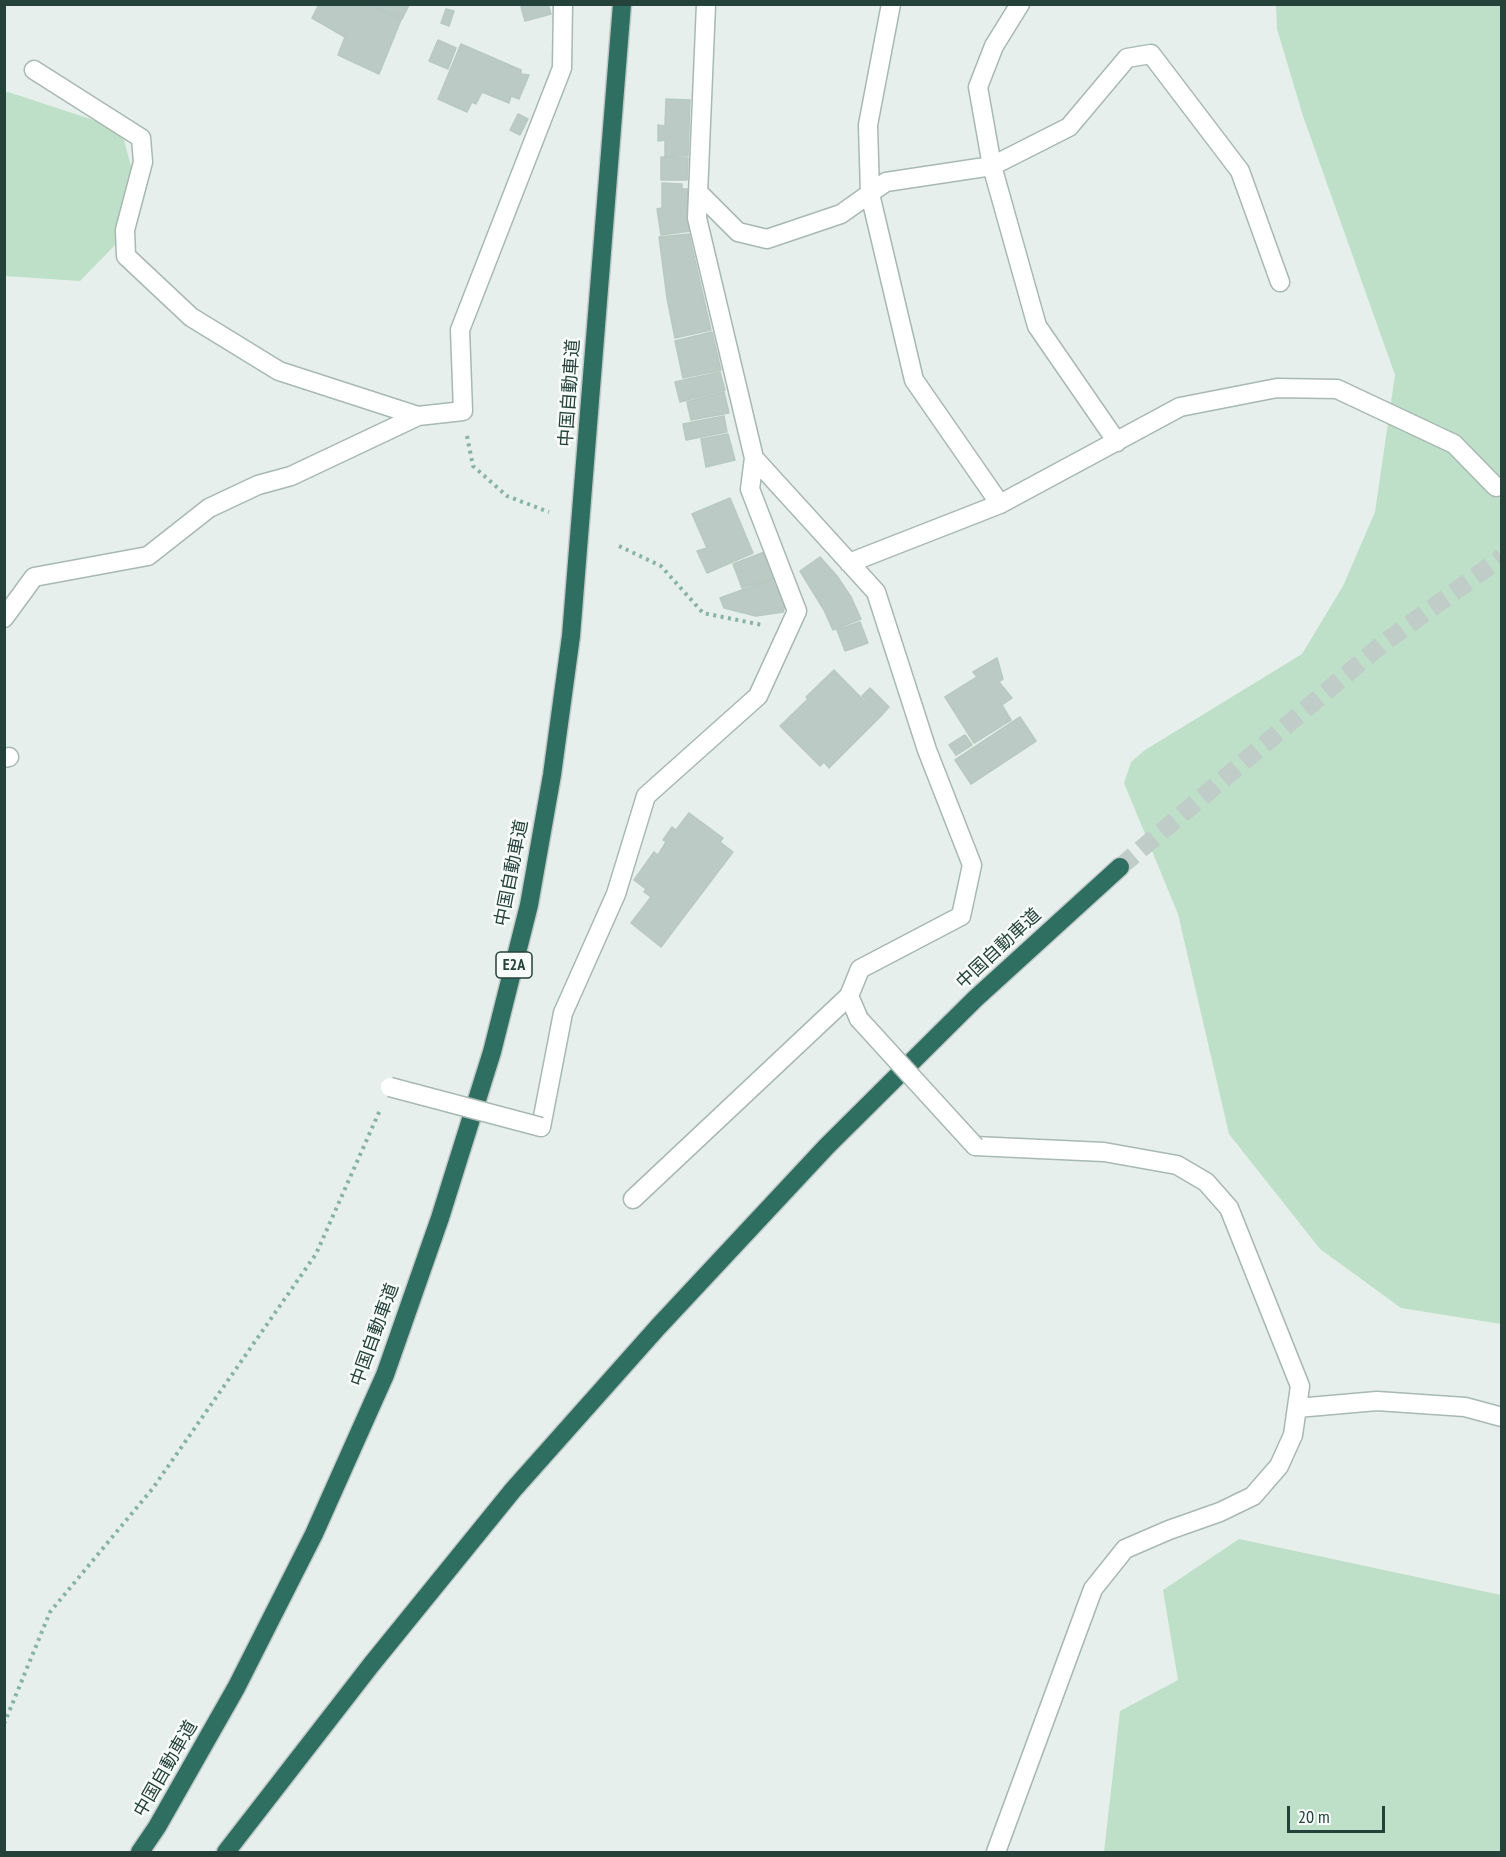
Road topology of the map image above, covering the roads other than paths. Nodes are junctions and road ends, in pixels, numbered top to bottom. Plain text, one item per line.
1 (563, 4) edge
2 (622, 4) edge
3 (706, 4) edge
4 (891, 4) edge
5 (1020, 4) edge
6 (34, 70) dead end
7 (992, 166) junction
8 (699, 192) junction
9 (870, 194) junction
10 (1280, 282) dead end
11 (418, 416) junction
12 (1117, 442) junction
13 (754, 459) junction
14 (1496, 487) dead end
15 (1000, 504) junction
16 (849, 563) junction
17 (4, 618) edge
18 (1120, 867) tunnel mouth
19 (849, 996) junction
20 (390, 1087) road end
21 (633, 1199) dead end
22 (1297, 1408) junction
23 (1502, 1417) edge
24 (140, 1852) edge
25 (226, 1852) edge
26 (996, 1852) edge

1 - 11 street
2 - 24 highway, 中国自動車道 / E2A
3 - 8 street
4 - 9 street
5 - 7 street
6 - 11 street
7 - 9 street
7 - 10 street
7 - 12 street
8 - 9 street
8 - 13 street
9 - 15 street
11 - 17 street
12 - 14 street
12 - 15 street
13 - 16 street
13 - 20 street, bridge
15 - 16 street
16 - 19 street
18 - 25 highway, 中国自動車道
19 - 21 street
19 - 22 street, bridge
22 - 23 street
22 - 26 street

